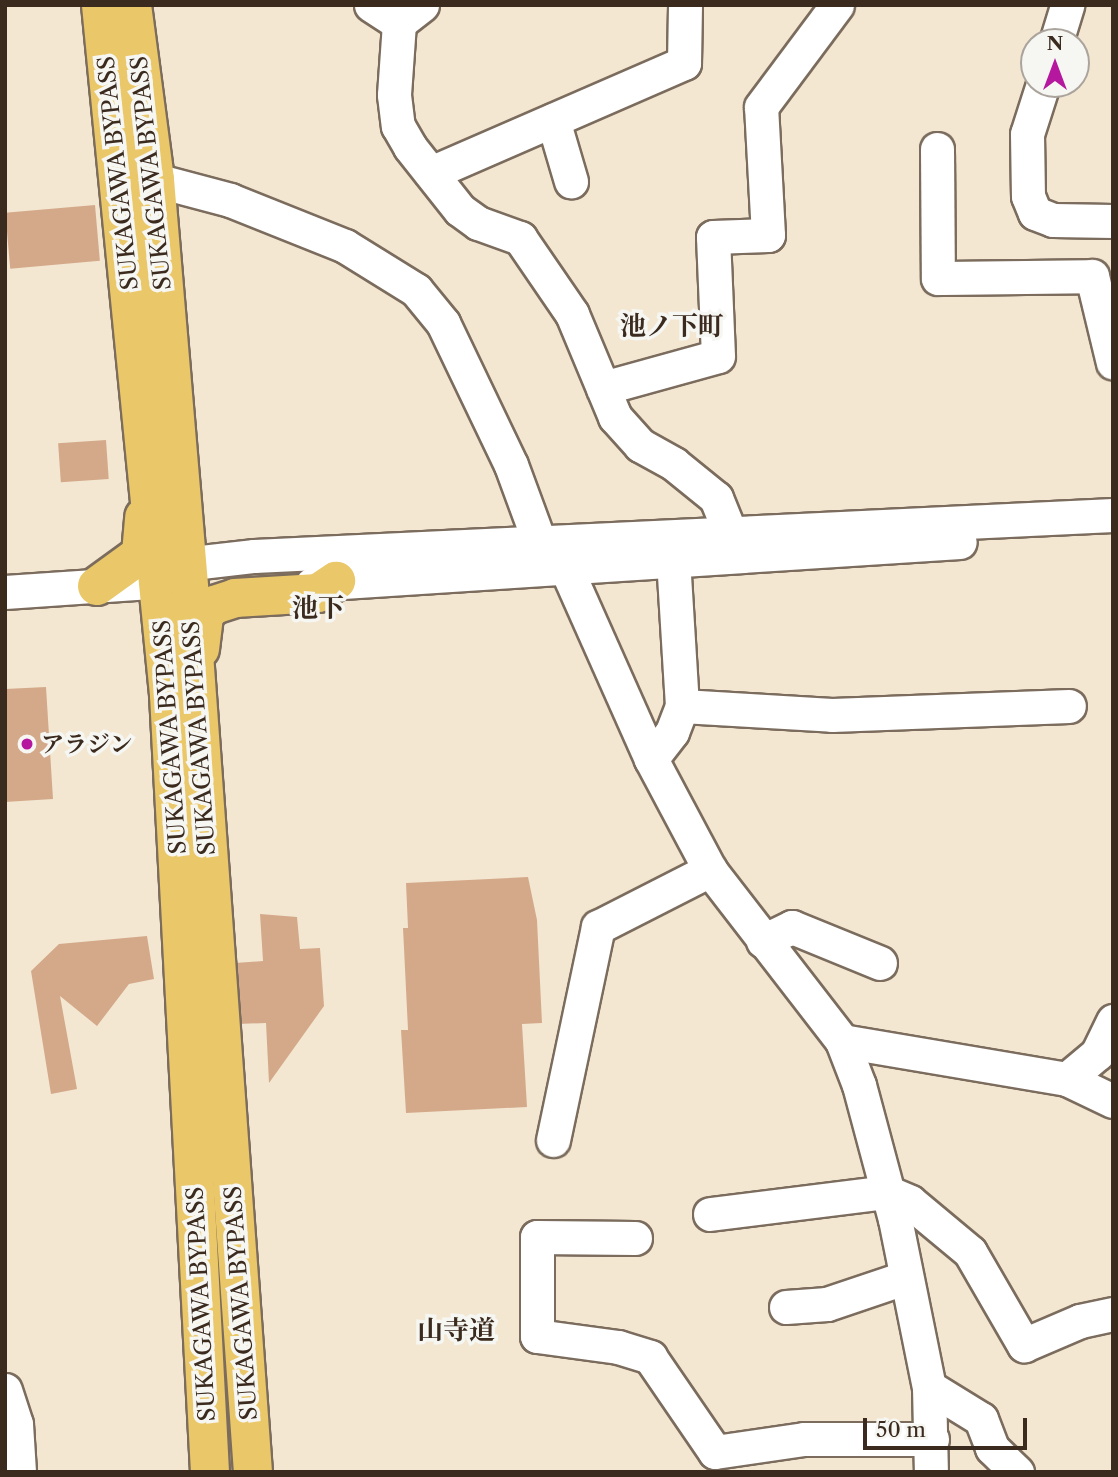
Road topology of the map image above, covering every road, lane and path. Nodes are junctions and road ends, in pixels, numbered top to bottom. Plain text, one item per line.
1 (101, 5) edge
2 (132, 5) edge
3 (371, 5) edge
4 (685, 5) edge
5 (837, 5) edge
6 (1067, 5) edge
7 (411, 14) edge
8 (1060, 28) edge
9 (1039, 98) edge
10 (553, 120) junction
11 (937, 149) dead end
12 (431, 173) junction
13 (155, 180) junction
14 (571, 181) dead end
15 (1113, 220) edge
16 (1113, 363) edge
17 (603, 388) junction
18 (162, 455) junction
19 (1113, 515) edge
20 (730, 533) junction
21 (1113, 533) edge
22 (539, 541) junction
23 (254, 556) junction
24 (673, 557) junction
25 (566, 568) junction
26 (177, 580) junction
27 (336, 581) junction
28 (106, 585) junction
29 (5, 592) edge
30 (682, 706) junction
31 (1069, 706) dead end
32 (184, 726) junction
33 (651, 759) junction
34 (710, 870) junction
35 (763, 942) junction
36 (880, 963) dead end
37 (1113, 1021) edge
38 (842, 1041) junction
39 (1067, 1079) junction
40 (1113, 1101) edge
41 (553, 1140) dead end
42 (887, 1192) junction
43 (710, 1214) dead end
44 (635, 1238) dead end
45 (904, 1278) junction
46 (786, 1307) dead end
47 (1113, 1314) edge
48 (929, 1387) junction
49 (5, 1390) edge
50 (932, 1439) junction
51 (19, 1472) edge
52 (210, 1472) edge
53 (253, 1472) edge
54 (931, 1472) edge
55 (1017, 1472) edge

1 - 18 highway, SUKAGAWA BYPASS
2 - 13 highway, SUKAGAWA BYPASS
3 - 7 street
4 - 10 street
5 - 17 street
6 - 8 street
7 - 12 street
9 - 15 street
10 - 12 street
10 - 14 street
11 - 16 street
12 - 17 street
13 - 18 highway, SUKAGAWA BYPASS
13 - 22 street
17 - 20 street
18 - 23 street
18 - 26 highway, SUKAGAWA BYPASS
18 - 28 highway
19 - 20 street
20 - 22 street
21 - 24 street
22 - 23 street
22 - 25 street
23 - 26 street
24 - 25 street
24 - 30 street
25 - 26 street
25 - 27 street
25 - 33 street
26 - 27 street
26 - 28 street
26 - 32 highway, SUKAGAWA BYPASS
27 - 32 highway
28 - 29 street
28 - 32 street
30 - 31 street
30 - 33 street
32 - 52 highway, SUKAGAWA BYPASS
32 - 53 highway, SUKAGAWA BYPASS
33 - 34 street
34 - 35 street
34 - 41 street
35 - 36 street
35 - 38 street
37 - 39 street
38 - 39 street
38 - 42 street
39 - 40 street
42 - 43 street
42 - 45 street
42 - 47 street
44 - 50 street
45 - 46 street
45 - 48 street
48 - 50 street
48 - 55 street
49 - 51 street
50 - 54 street

